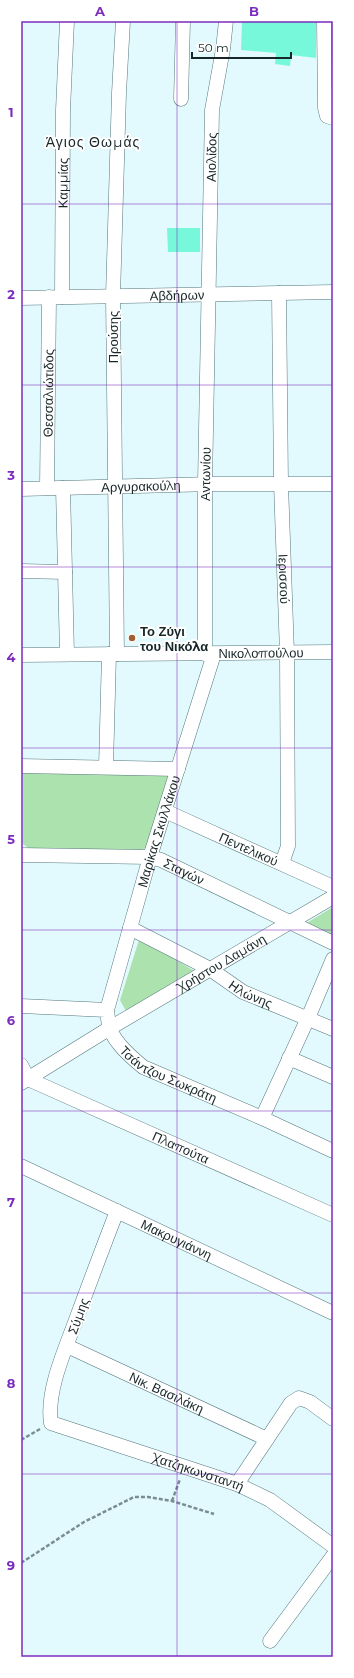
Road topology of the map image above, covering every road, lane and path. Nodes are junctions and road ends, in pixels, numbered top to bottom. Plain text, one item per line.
1 (68, 21) edge
2 (124, 21) edge
3 (183, 21) edge
4 (226, 21) edge
5 (324, 21) edge
6 (182, 99) dead end
7 (333, 118) edge
8 (333, 292) edge
9 (279, 293) junction
10 (209, 294) junction
11 (113, 296) junction
12 (56, 297) junction
13 (21, 298) edge
14 (205, 484) junction
15 (281, 484) junction
16 (333, 484) edge
17 (114, 486) junction
18 (47, 488) junction
19 (63, 488) junction
20 (21, 489) edge
21 (21, 571) edge
22 (65, 572) junction
23 (333, 652) edge
24 (287, 653) junction
25 (67, 654) junction
26 (113, 654) junction
27 (209, 654) junction
28 (21, 655) edge
29 (21, 766) edge
30 (106, 768) junction
31 (178, 769) junction
32 (165, 811) junction
33 (21, 855) edge
34 (150, 857) junction
35 (282, 864) junction
36 (333, 887) edge
37 (333, 897) edge
38 (291, 922) junction
39 (130, 928) junction
40 (333, 943) edge
41 (333, 959) edge
42 (210, 969) junction
43 (21, 1006) edge
44 (107, 1010) junction
45 (308, 1018) junction
46 (110, 1028) junction
47 (333, 1029) edge
48 (289, 1058) junction
49 (21, 1066) edge
50 (333, 1076) edge
51 (24, 1081) edge
52 (262, 1118) junction
53 (333, 1151) edge
54 (21, 1166) edge
55 (117, 1211) junction
56 (333, 1215) edge
57 (333, 1313) edge
58 (67, 1346) junction
59 (333, 1419) edge
60 (51, 1423) junction
61 (266, 1439) junction
62 (21, 1440) edge
63 (184, 1467) junction
64 (237, 1484) junction
65 (172, 1501) junction
66 (214, 1514) dead end
67 (333, 1546) edge
68 (333, 1556) edge
69 (21, 1563) edge
70 (270, 1641) dead end

1 - 12 street, Καμμίας
2 - 11 street, Προύσης
3 - 6 street
4 - 10 street, Αιολίδος
5 - 7 street
8 - 9 street, Αβδήρων
9 - 10 street, Αβδήρων
9 - 15 street, Ιερισσού
10 - 11 street, Αβδήρων
10 - 14 street, Αντωνίου
11 - 12 street, Αβδήρων
11 - 17 street, Προύσης
12 - 13 street, Αβδήρων
12 - 18 street, Θεσσαλιώτιδος
14 - 15 street, Αργυρακούλη
14 - 17 street, Αργυρακούλη
14 - 27 street, Αντωνίου
15 - 16 street, Αργυρακούλη
15 - 24 street, Ιερισσού
17 - 19 street, Αργυρακούλη
17 - 26 street, Προύσης
18 - 19 street, Αργυρακούλη
18 - 20 street, Αργυρακούλη
19 - 22 street
21 - 22 street
22 - 25 street
23 - 24 street, Νικολοπούλου
24 - 27 street, Νικολοπούλου
24 - 35 street, Ιερισσού
25 - 26 street, Νικολοπούλου
25 - 28 street, Νικολοπούλου
26 - 27 street, Νικολοπούλου
26 - 30 street, Προύσης
27 - 31 street, Μαρίκας Σκυλλάκου
29 - 30 street
30 - 31 street
31 - 32 street, Μαρίκας Σκυλλάκου
32 - 34 street, Μαρίκας Σκυλλάκου
32 - 35 street, Πεντελικού
33 - 34 street, Σταγών
34 - 38 street, Σταγών
34 - 39 street, Μαρίκας Σκυλλάκου
35 - 36 street, Πεντελικού
37 - 38 street, Χρήστου Δαμάνη
38 - 40 street, Σταγών
38 - 42 street, Χρήστου Δαμάνη
39 - 42 street, Ηλώνης
39 - 44 street, Μαρίκας Σκυλλάκου
41 - 45 street
42 - 45 street, Ηλώνης
42 - 46 street, Χρήστου Δαμάνη
43 - 44 street
44 - 46 street, Τσάντζου Σωκράτη
45 - 47 street, Ηλώνης
45 - 48 street
46 - 51 street, Χρήστου Δαμάνη
46 - 52 street, Τσάντζου Σωκράτη
48 - 50 street
48 - 52 street
49 - 51 street
51 - 56 street, Πλαπούτα
52 - 53 street, Τσάντζου Σωκράτη
54 - 55 street, Μακρυγιάννη
55 - 57 street, Μακρυγιάννη
55 - 58 street, Σύμης
58 - 60 street, Σύμης
58 - 61 street, Νικ. Βασιλάκη
59 - 61 street
60 - 62 path
60 - 63 street, Χατζηκωνσταντή
61 - 64 street
63 - 64 street, Χατζηκωνσταντή
63 - 65 path
64 - 67 street, Χατζηκωνσταντή
65 - 66 path
65 - 69 path
68 - 70 street

